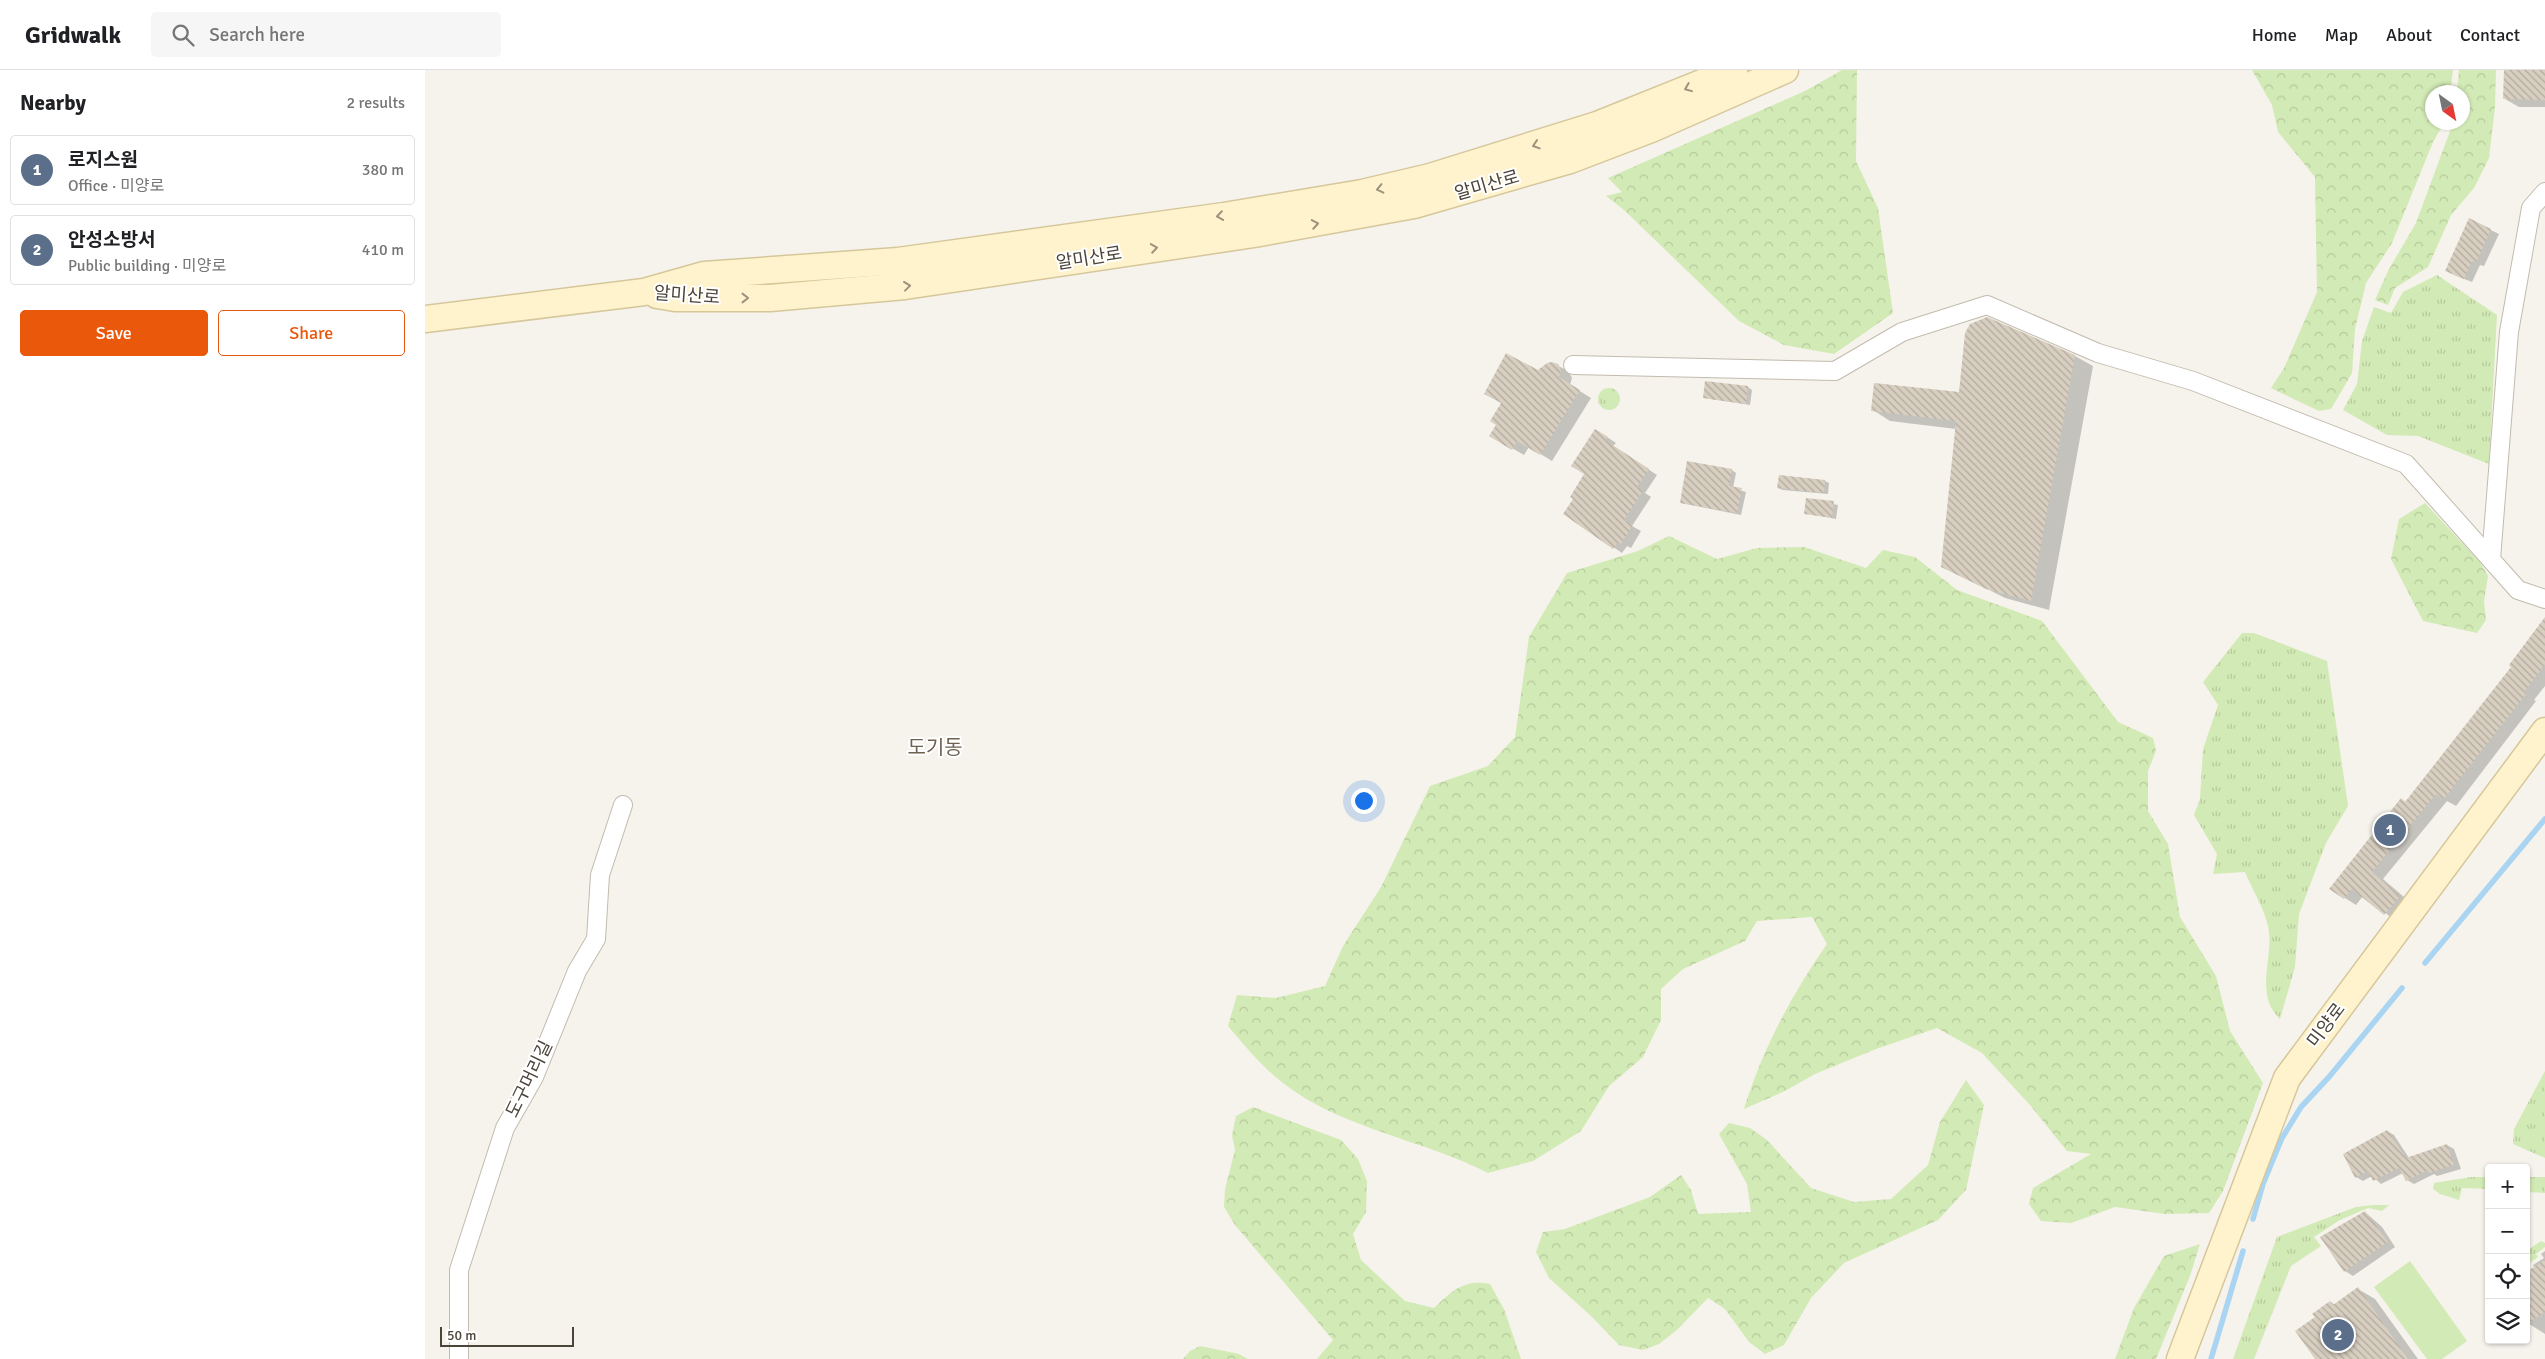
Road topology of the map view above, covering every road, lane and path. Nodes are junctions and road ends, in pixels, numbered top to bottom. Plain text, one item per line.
1 (1733, 70) edge
2 (1785, 70) edge
3 (2545, 192) edge
4 (644, 292) junction
5 (425, 319) edge
6 (1573, 366) dead end
7 (2491, 560) junction
8 (2545, 599) edge
9 (2545, 731) edge
10 (623, 805) dead end
11 (459, 1359) edge
12 (2180, 1359) edge

1 -> 4 main road, 알미산로
4 -> 2 main road, 알미산로
3 - 7 street
4 - 5 main road
6 - 7 street
7 - 8 street
9 - 12 main road, 미양로
10 - 11 street, 도구머리길

